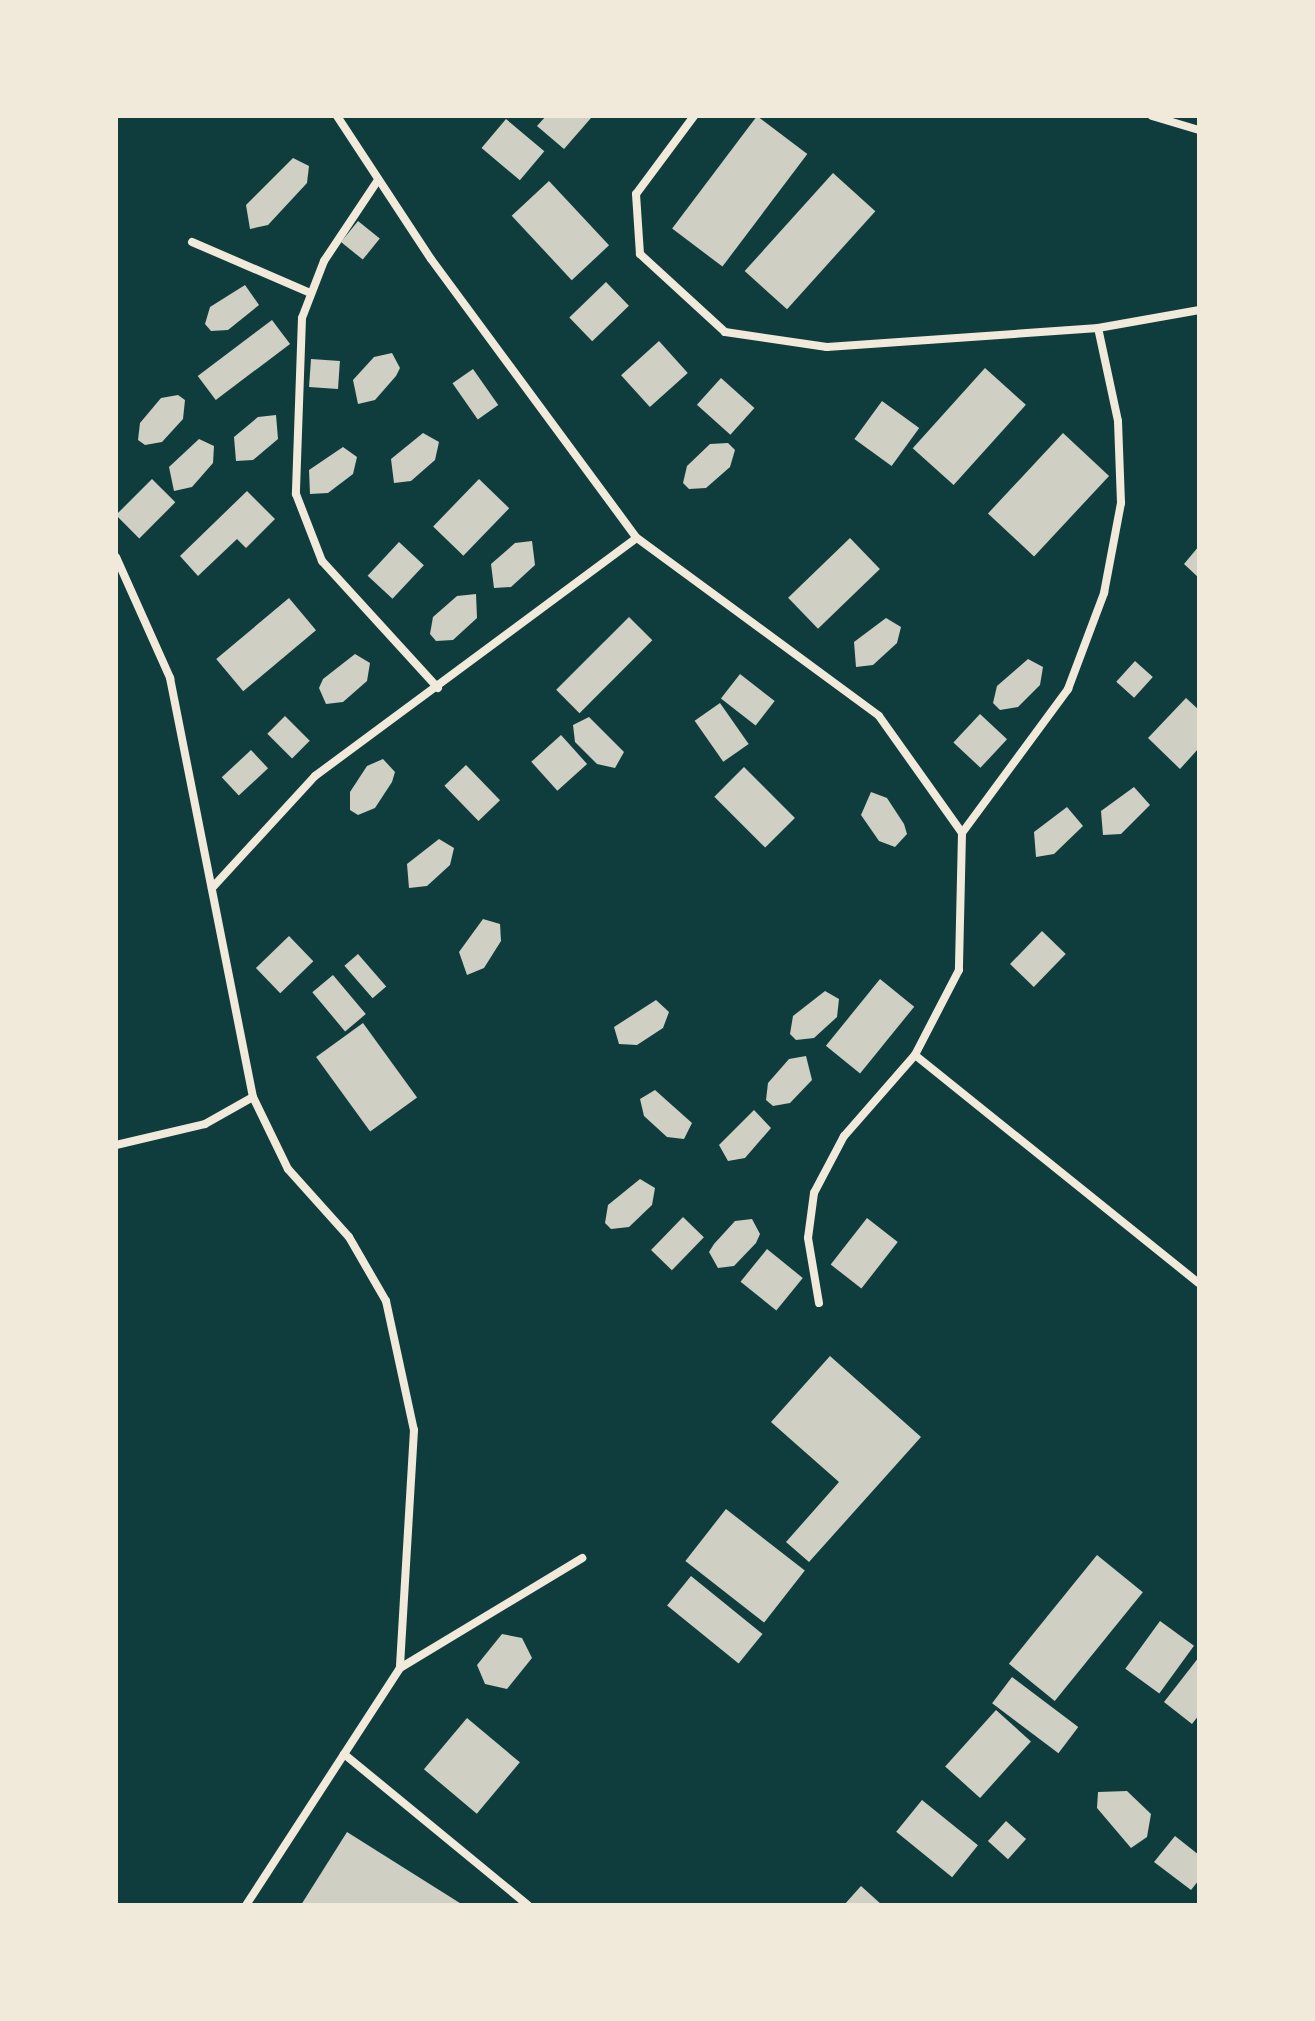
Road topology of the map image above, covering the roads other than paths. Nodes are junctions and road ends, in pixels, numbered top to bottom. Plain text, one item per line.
1 (337, 116) edge
2 (694, 116) edge
3 (1152, 116) edge
4 (1199, 130) edge
5 (378, 180) junction
6 (192, 242) dead end
7 (308, 292) junction
8 (1199, 310) edge
9 (1098, 328) junction
10 (637, 538) junction
11 (116, 557) edge
12 (438, 688) junction
13 (962, 833) junction
14 (212, 888) junction
15 (915, 1055) junction
16 (253, 1097) junction
17 (116, 1145) edge
18 (1199, 1283) edge
19 (819, 1303) dead end
20 (582, 1558) dead end
21 (400, 1668) junction
22 (344, 1754) junction
23 (246, 1905) edge
24 (528, 1905) edge

1 - 5 street
2 - 9 street
3 - 4 street
5 - 7 street
5 - 10 street
6 - 7 street
7 - 12 street
8 - 9 street
9 - 13 street
10 - 12 street
10 - 13 street
11 - 14 street
12 - 14 street
13 - 15 street
14 - 16 street
15 - 18 street
15 - 19 street
16 - 17 street
16 - 21 street
20 - 21 street
21 - 22 street
22 - 23 street
22 - 24 street

